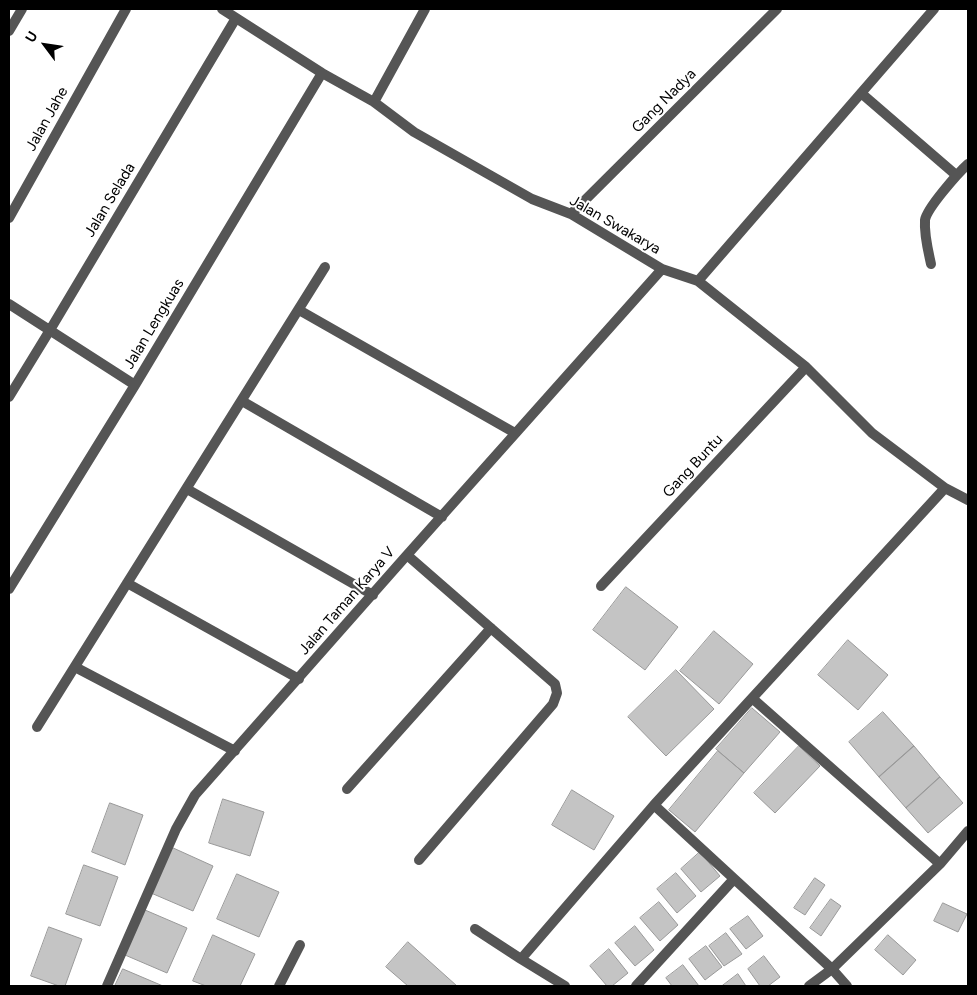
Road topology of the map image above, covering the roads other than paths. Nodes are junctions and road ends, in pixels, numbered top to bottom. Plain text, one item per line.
1 (22, 9) edge
2 (126, 9) edge
3 (222, 9) edge
4 (425, 9) edge
5 (777, 9) edge
6 (934, 9) edge
7 (236, 18) junction
8 (9, 31) edge
9 (322, 73) junction
10 (861, 93) junction
11 (374, 102) junction
12 (968, 164) edge
13 (956, 176) junction
14 (571, 214) junction
15 (9, 218) edge
16 (931, 264) dead end
17 (326, 267) dead end
18 (662, 269) junction
19 (698, 281) junction
20 (9, 304) edge
21 (299, 310) junction
22 (50, 330) junction
23 (806, 366) junction
24 (135, 385) junction
25 (9, 397) edge
26 (242, 401) junction
27 (515, 433) junction
28 (945, 488) junction
29 (187, 489) junction
30 (968, 500) edge
31 (442, 517) junction
32 (407, 555) junction
33 (127, 583) junction
34 (601, 586) dead end
35 (9, 589) edge
36 (373, 595) junction
37 (491, 628) junction
38 (75, 667) junction
39 (299, 679) junction
40 (752, 698) junction
41 (37, 727) dead end
42 (235, 751) junction
43 (347, 789) dead end
44 (654, 805) junction
45 (968, 831) edge
46 (419, 860) dead end
47 (940, 864) junction
48 (734, 879) junction
49 (475, 929) dead end
50 (300, 944) dead end
51 (521, 959) junction
52 (832, 969) junction
53 (107, 986) edge
54 (279, 986) edge
55 (566, 986) edge
56 (636, 986) edge
57 (809, 986) edge
58 (847, 986) edge

1 - 8 street
2 - 15 street, Jalan Jahe
3 - 7 street, Jalan Swakarya
4 - 11 street
5 - 14 street, Gang Nadya
6 - 10 street
7 - 9 street, Jalan Swakarya
7 - 22 street, Jalan Selada
9 - 11 street, Jalan Swakarya
9 - 24 street, Jalan Lengkuas
10 - 13 street
10 - 19 street
11 - 14 street, Jalan Swakarya
12 - 13 street
13 - 16 street
14 - 18 street, Jalan Swakarya
17 - 21 street
18 - 19 street, Jalan Swakarya
18 - 27 street, Jalan Taman Karya V
19 - 23 street, Jalan Swakarya
20 - 22 street
21 - 26 street
21 - 27 street
22 - 24 street
22 - 25 street, Jalan Selada
23 - 28 street, Jalan Swakarya
23 - 34 street, Gang Buntu
24 - 35 street, Jalan Lengkuas
26 - 29 street
26 - 31 street
27 - 31 street, Jalan Taman Karya V
28 - 30 street, Jalan Swakarya
28 - 40 street
29 - 33 street
29 - 36 street
31 - 32 street, Jalan Taman Karya V
32 - 36 street, Jalan Taman Karya V
32 - 37 street
33 - 38 street
33 - 39 street
36 - 39 street, Jalan Taman Karya V
37 - 43 street
37 - 46 street
38 - 41 street
38 - 42 street
39 - 42 street, Jalan Taman Karya V
40 - 44 street
40 - 47 street
42 - 53 street, Jalan Taman Karya V
44 - 48 street
44 - 51 street
45 - 47 street
47 - 52 street
48 - 52 street
48 - 56 street
49 - 51 street
50 - 54 street
51 - 55 street
52 - 57 street
52 - 58 street

